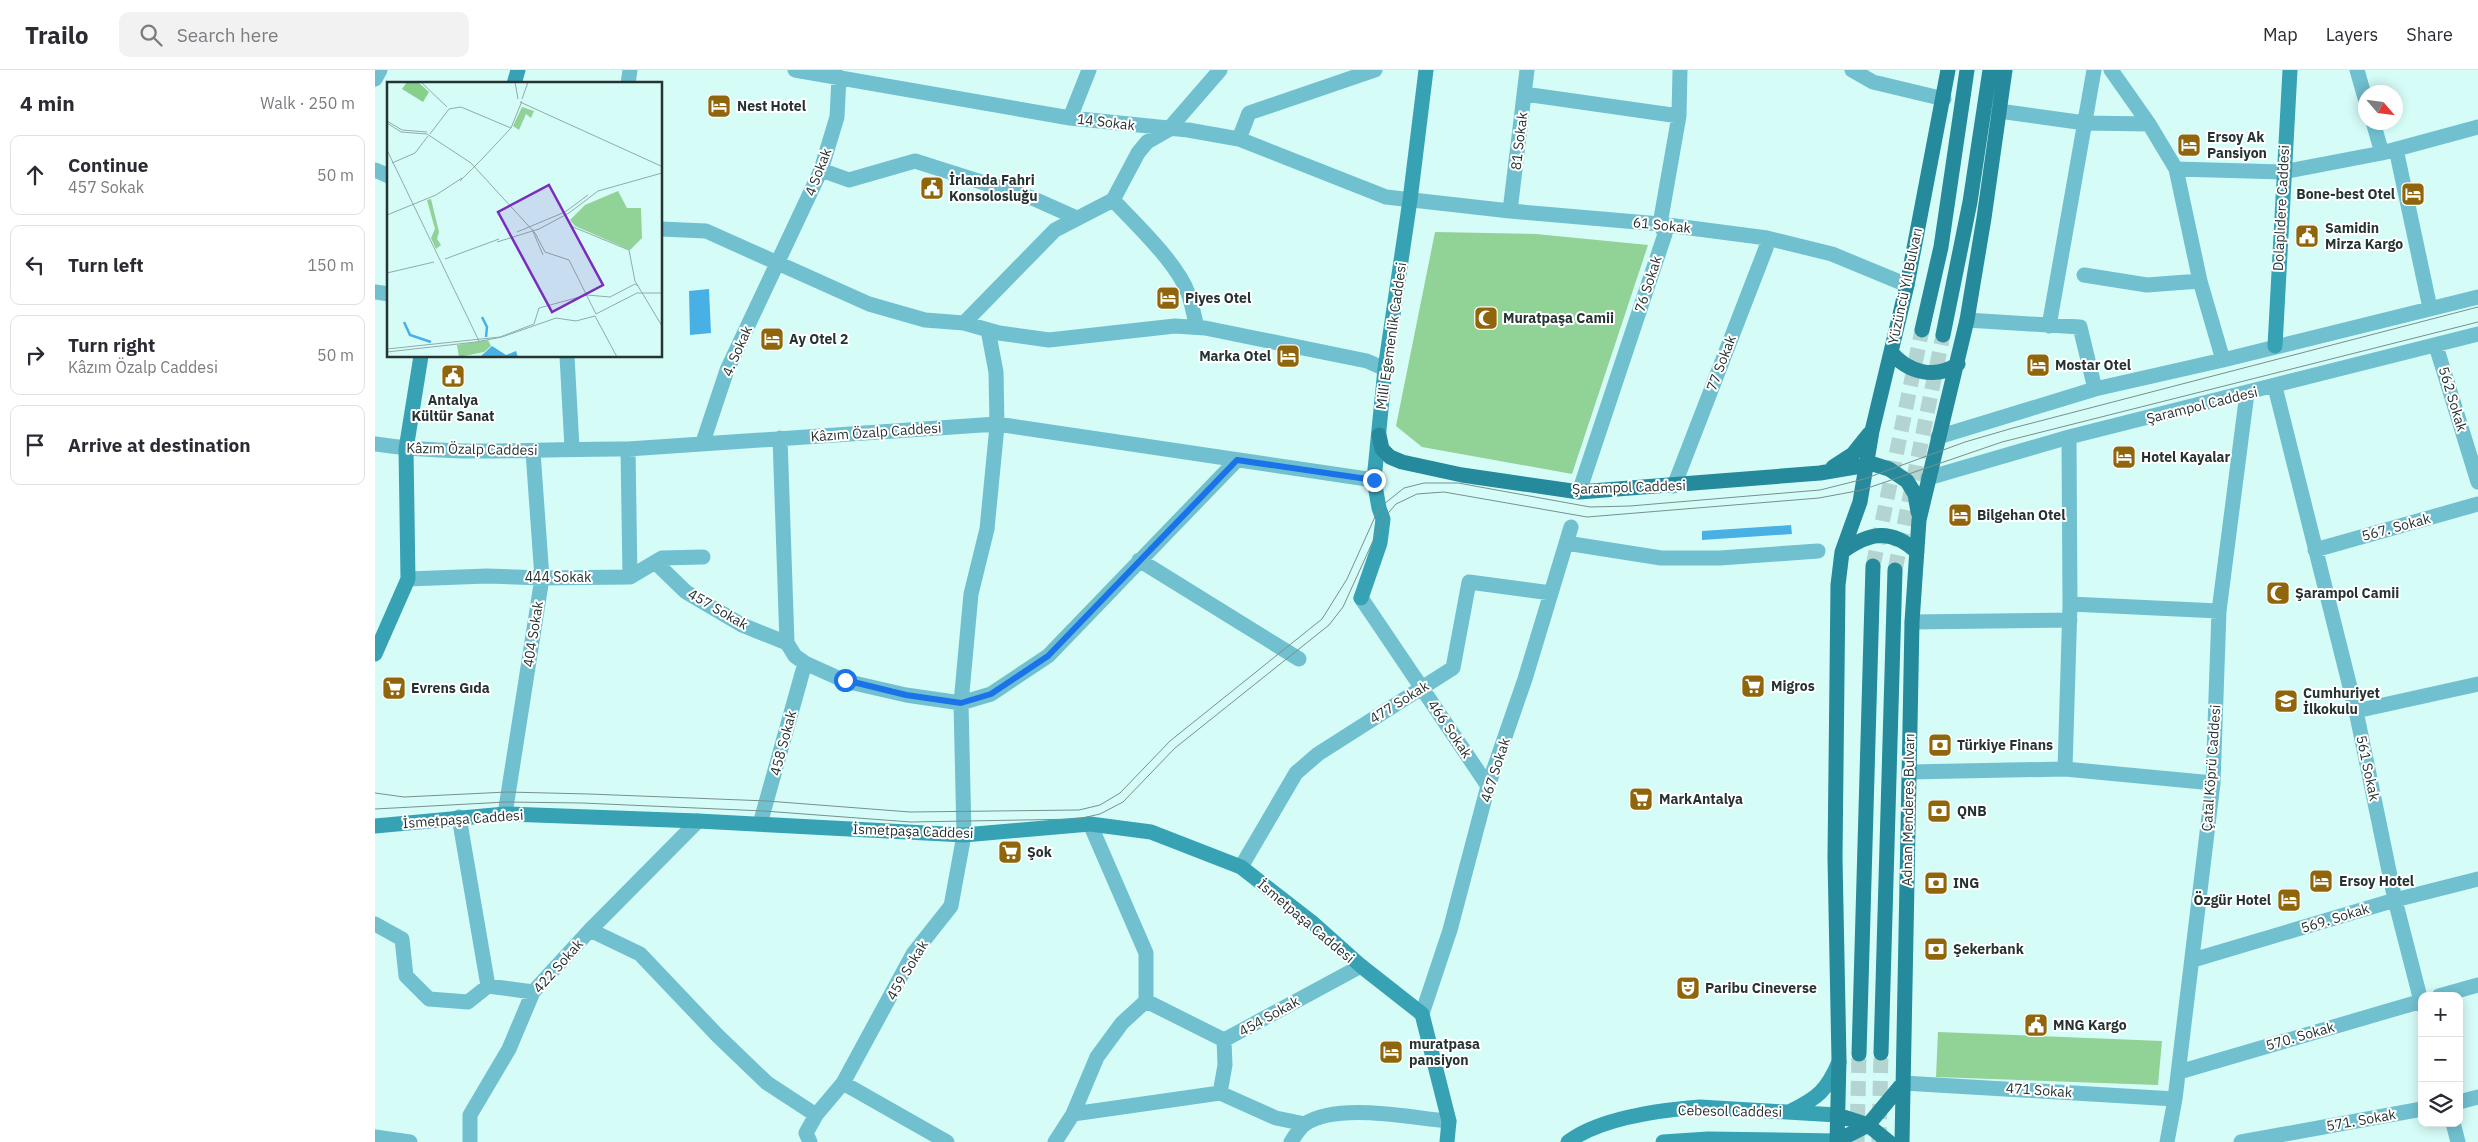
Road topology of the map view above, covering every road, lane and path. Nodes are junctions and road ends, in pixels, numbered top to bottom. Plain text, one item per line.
1 (380, 70) edge
2 (519, 70) edge
3 (795, 70) edge
4 (1089, 70) edge
5 (1220, 70) edge
6 (1375, 70) edge
7 (1426, 70) edge
8 (1527, 70) edge
9 (1680, 70) edge
10 (1852, 70) edge
11 (1948, 70) edge
12 (1967, 70) edge
13 (1990, 70) edge
14 (2005, 70) edge
15 (2094, 70) edge
16 (2111, 70) edge
17 (2290, 70) edge
18 (2357, 70) edge
19 (860, 75) edge
20 (839, 77) junction
21 (375, 79) edge
22 (515, 82) edge
23 (2361, 85) edge
24 (1524, 94) junction
25 (1944, 99) junction
26 (1999, 111) junction
27 (1679, 116) junction
28 (1070, 118) junction
29 (2085, 123) junction
30 (2149, 124) junction
31 (2478, 127) edge
32 (1168, 130) junction
33 (2377, 130) edge
34 (1239, 139) junction
35 (2389, 151) junction
36 (2176, 169) junction
37 (375, 170) edge
38 (821, 170) junction
39 (2283, 172) junction
40 (387, 175) edge
41 (1113, 200) junction
42 (1410, 200) junction
43 (1510, 211) junction
44 (1077, 218) junction
45 (1660, 224) junction
46 (663, 229) edge
47 (1767, 238) junction
48 (779, 262) junction
49 (2084, 275) dead end
50 (2200, 280) junction
51 (1907, 284) junction
52 (2478, 297) edge
53 (2430, 308) junction
54 (1967, 320) junction
55 (964, 322) junction
56 (2049, 326) junction
57 (1197, 327) junction
58 (988, 330) junction
59 (1922, 330) tunnel mouth
60 (2478, 334) edge
61 (1943, 335) tunnel mouth
62 (2275, 346) junction
63 (2437, 346) junction
64 (1891, 352) junction
65 (421, 358) edge
66 (567, 358) edge
67 (2223, 360) junction
68 (1958, 364) junction
69 (1385, 369) junction
70 (2275, 387) junction
71 (2095, 389) junction
72 (2247, 393) junction
73 (997, 424) junction
74 (1872, 430) junction
75 (1379, 435) junction
76 (1938, 437) junction
77 (780, 438) junction
78 (2069, 438) junction
79 (703, 442) junction
80 (375, 444) edge
81 (572, 448) junction
82 (628, 448) junction
83 (406, 449) junction
84 (533, 452) junction
85 (1237, 460) junction
86 (1865, 464) junction
87 (1820, 473) junction
88 (1928, 478) junction
89 (1374, 480) junction
90 (2478, 482) edge
91 (1673, 486) junction
92 (1579, 492) junction
93 (2478, 504) edge
94 (1919, 520) junction
95 (1571, 527) dead end
96 (1566, 543) junction
97 (1818, 550) dead end
98 (2315, 550) junction
99 (1842, 552) junction
100 (1917, 552) junction
101 (703, 557) dead end
102 (1139, 560) junction
103 (656, 563) junction
104 (1873, 566) tunnel mouth
105 (1895, 570) tunnel mouth
106 (630, 577) junction
107 (542, 578) junction
108 (408, 579) junction
109 (1551, 593) junction
110 (1361, 598) joint
111 (2070, 604) junction
112 (2219, 611) junction
113 (2070, 620) junction
114 (1912, 622) junction
115 (375, 654) edge
116 (796, 654) junction
117 (1299, 658) dead end
118 (2478, 684) edge
119 (1422, 688) junction
120 (961, 703) junction
121 (2356, 711) junction
122 (2065, 769) junction
123 (1909, 772) junction
124 (2213, 783) junction
125 (1488, 786) junction
126 (505, 814) junction
127 (459, 817) junction
128 (699, 821) junction
129 (760, 824) junction
130 (1090, 824) junction
131 (375, 826) edge
132 (964, 835) junction
133 (1241, 867) junction
134 (2478, 879) edge
135 (2395, 900) junction
136 (375, 924) edge
137 (590, 930) junction
138 (2193, 960) junction
139 (1361, 966) junction
140 (2478, 985) edge
141 (488, 986) junction
142 (533, 992) junction
143 (2418, 992) edge
144 (2453, 992) edge
145 (1146, 1001) junction
146 (2418, 1003) edge
147 (1421, 1014) junction
148 (1225, 1040) junction
149 (1881, 1053) tunnel mouth
150 (1859, 1054) tunnel mouth
151 (1839, 1060) junction
152 (2179, 1072) junction
153 (843, 1083) junction
154 (1903, 1084) junction
155 (1220, 1094) junction
156 (2478, 1097) edge
157 (2175, 1099) junction
158 (2463, 1101) edge
159 (2418, 1110) edge
160 (1788, 1112) junction
161 (1073, 1114) junction
162 (816, 1115) junction
163 (1837, 1115) junction
164 (1449, 1122) junction
165 (1305, 1124) junction
166 (1868, 1125) junction
167 (2454, 1127) edge
168 (375, 1137) edge
169 (808, 1137) edge
170 (2280, 1138) edge
171 (1711, 1140) edge
172 (410, 1142) edge
173 (469, 1142) edge
174 (947, 1142) edge
175 (1055, 1142) edge
176 (1291, 1142) edge
177 (1447, 1142) edge
178 (1568, 1142) edge
179 (1663, 1142) edge
180 (1837, 1142) edge
181 (1889, 1142) edge
182 (1901, 1142) edge
183 (2167, 1142) edge
184 (2241, 1142) edge
185 (2458, 1142) edge

1 - 21 street
2 - 22 street
3 - 20 street, 14 Sokak
4 - 28 street
5 - 32 street
6 - 34 street
7 - 42 street, Milli Egemenlik Caddesi
8 - 24 street, 81 Sokak
9 - 27 street, 76 Sokak
10 - 25 street
11 - 25 main road, Yüzüncü Yıl Bulvarı
12 - 59 main road, Yüzüncü Yıl Bulvarı
13 - 61 main road
14 - 26 main road
15 - 29 street
16 - 30 street
17 - 39 street, Dolaplıdere Caddesi
18 - 23 street
19 - 20 street, 14 Sokak
19 - 28 street, 14 Sokak
20 - 38 street, 4 Sokak
24 - 27 street
24 - 43 street, 81 Sokak
25 - 51 main road, Yüzüncü Yıl Bulvarı
26 - 29 street
26 - 54 main road
27 - 45 street, 76 Sokak
28 - 32 street, 14 Sokak
29 - 30 street
29 - 56 street
30 - 36 street
31 - 35 street
32 - 34 street, 14 Sokak
32 - 41 street
33 - 35 street
34 - 42 street, 14 Sokak
35 - 39 street
35 - 53 street
36 - 39 street
36 - 50 street
37 - 40 street
38 - 44 street
38 - 48 street, 4 Sokak
39 - 62 street, Dolaplıdere Caddesi
41 - 44 street
41 - 57 street
42 - 43 street, 61 Sokak
42 - 69 street, Milli Egemenlik Caddesi
43 - 45 street, 61 Sokak
44 - 55 street
45 - 47 street, 61 Sokak
45 - 92 street, 76 Sokak
46 - 48 street
47 - 51 street, 61 Sokak
47 - 91 street, 77 Sokak
48 - 55 street
48 - 79 street, 4. Sokak
49 - 50 street
50 - 67 street
51 - 64 main road, Yüzüncü Yıl Bulvarı
52 - 53 street
53 - 62 street
54 - 56 street
54 - 68 main road
55 - 58 street
56 - 71 street
57 - 58 street
57 - 69 street
58 - 73 street, 459 Sokak
60 - 63 street, Şarampol Caddesi
62 - 67 street
63 - 70 street, Şarampol Caddesi
63 - 90 street, 562 Sokak
64 - 68 main road
64 - 74 main road, Yüzüncü Yıl Bulvarı
65 - 83 street
66 - 81 street
67 - 71 street
68 - 76 main road
69 - 75 street, Milli Egemenlik Caddesi
70 - 72 street, Şarampol Caddesi
70 - 98 street, 561 Sokak
71 - 76 street
72 - 78 street, Şarampol Caddesi
72 - 112 street, Çatal Köprü Caddesi
73 - 77 street, Kâzım Özalp Caddesi
73 - 85 street, Kâzım Özalp Caddesi
73 - 120 street, 459 Sokak
74 - 86 main road, Yüzüncü Yıl Bulvarı
74 - 87 main road
75 - 89 street, Milli Egemenlik Caddesi
75 - 92 main road, Şarampol Caddesi
76 - 88 main road
77 - 79 street, Kâzım Özalp Caddesi
77 - 116 street, 458 Sokak
78 - 88 street, Şarampol Caddesi
78 - 111 street
79 - 82 street, Kâzım Özalp Caddesi
80 - 83 street, Kâzım Özalp Caddesi
81 - 82 street, Kâzım Özalp Caddesi
81 - 84 street, Kâzım Özalp Caddesi
82 - 106 street
83 - 84 street, Kâzım Özalp Caddesi
83 - 108 street
84 - 107 street, 404 Sokak
85 - 89 street, Kâzım Özalp Caddesi
85 - 102 street
86 - 87 main road, Şarampol Caddesi
86 - 94 main road
86 - 99 main road, Yüzüncü Yıl Bulvarı
87 - 91 main road, Şarampol Caddesi
88 - 94 main road, Adnan Menderes Bulvarı
89 - 110 street, Milli Egemenlik Caddesi
91 - 92 main road, Şarampol Caddesi
93 - 98 street, 567. Sokak
94 - 100 main road, Adnan Menderes Bulvarı
95 - 96 street, 467 Sokak
96 - 97 street
96 - 109 street, 467 Sokak
98 - 121 street, 561 Sokak
99 - 100 main road
99 - 151 main road
100 - 114 main road, Adnan Menderes Bulvarı
101 - 103 street, 444 Sokak
102 - 117 street
102 - 120 street
103 - 106 street, 444 Sokak
103 - 116 street, 457 Sokak
104 - 150 main road
105 - 149 main road, Adnan Menderes Bulvarı
106 - 107 street, 444 Sokak
107 - 108 street, 444 Sokak
107 - 126 street, 404 Sokak
108 - 115 street
109 - 119 street, 477 Sokak
109 - 125 street, 467 Sokak
110 - 119 street, 466 Sokak
111 - 112 street
111 - 113 street
112 - 124 street, Çatal Köprü Caddesi
113 - 114 street
113 - 122 street
114 - 123 main road, Adnan Menderes Bulvarı
116 - 120 street, 457 Sokak
116 - 129 street, 458 Sokak
118 - 121 street
119 - 125 street, 466 Sokak
119 - 133 street, 477 Sokak
120 - 132 street, 459 Sokak
121 - 135 street, 561 Sokak
122 - 123 street
122 - 124 street
123 - 154 main road, Adnan Menderes Bulvarı
124 - 138 street, Çatal Köprü Caddesi
125 - 147 street, 467 Sokak
126 - 127 street, İsmetpaşa Caddesi
126 - 128 street, İsmetpaşa Caddesi
127 - 131 street, İsmetpaşa Caddesi
127 - 141 street
128 - 129 street, İsmetpaşa Caddesi
128 - 137 street, 422 Sokak
129 - 132 street, İsmetpaşa Caddesi
130 - 132 street, İsmetpaşa Caddesi
130 - 133 street, İsmetpaşa Caddesi
130 - 145 street
132 - 153 street, 459 Sokak
133 - 139 street, İsmetpaşa Caddesi
134 - 135 street, 569. Sokak
135 - 138 street, 569. Sokak
135 - 143 street, 561 Sokak
136 - 141 street
137 - 142 street, 422 Sokak
137 - 162 street
138 - 152 street, Çatal Köprü Caddesi
139 - 147 street, İsmetpaşa Caddesi
139 - 148 street, 454 Sokak
140 - 144 street
141 - 142 street
142 - 173 street, 422 Sokak
145 - 148 street
145 - 161 street
146 - 152 street, 570. Sokak
147 - 164 street
148 - 155 street, 454 Sokak
151 - 160 street
151 - 163 main road
152 - 157 street, Çatal Köprü Caddesi
153 - 162 street, 459 Sokak
153 - 174 street
154 - 157 street, 471 Sokak
154 - 166 main road
154 - 182 main road, Adnan Menderes Bulvarı
155 - 161 street
155 - 165 street
156 - 158 street
157 - 183 street, Çatal Köprü Caddesi
159 - 170 street, 571. Sokak
160 - 163 street, Cebesol Caddesi
160 - 178 street, Cebesol Caddesi
161 - 175 street
162 - 169 street, 459 Sokak
163 - 166 main road
163 - 180 main road
164 - 165 street
164 - 177 street
165 - 176 street
166 - 180 main road
166 - 181 main road
167 - 185 street
168 - 172 street
170 - 184 street, 571. Sokak
171 - 179 street, Cebesol Caddesi
171 - 180 street, Cebesol Caddesi

